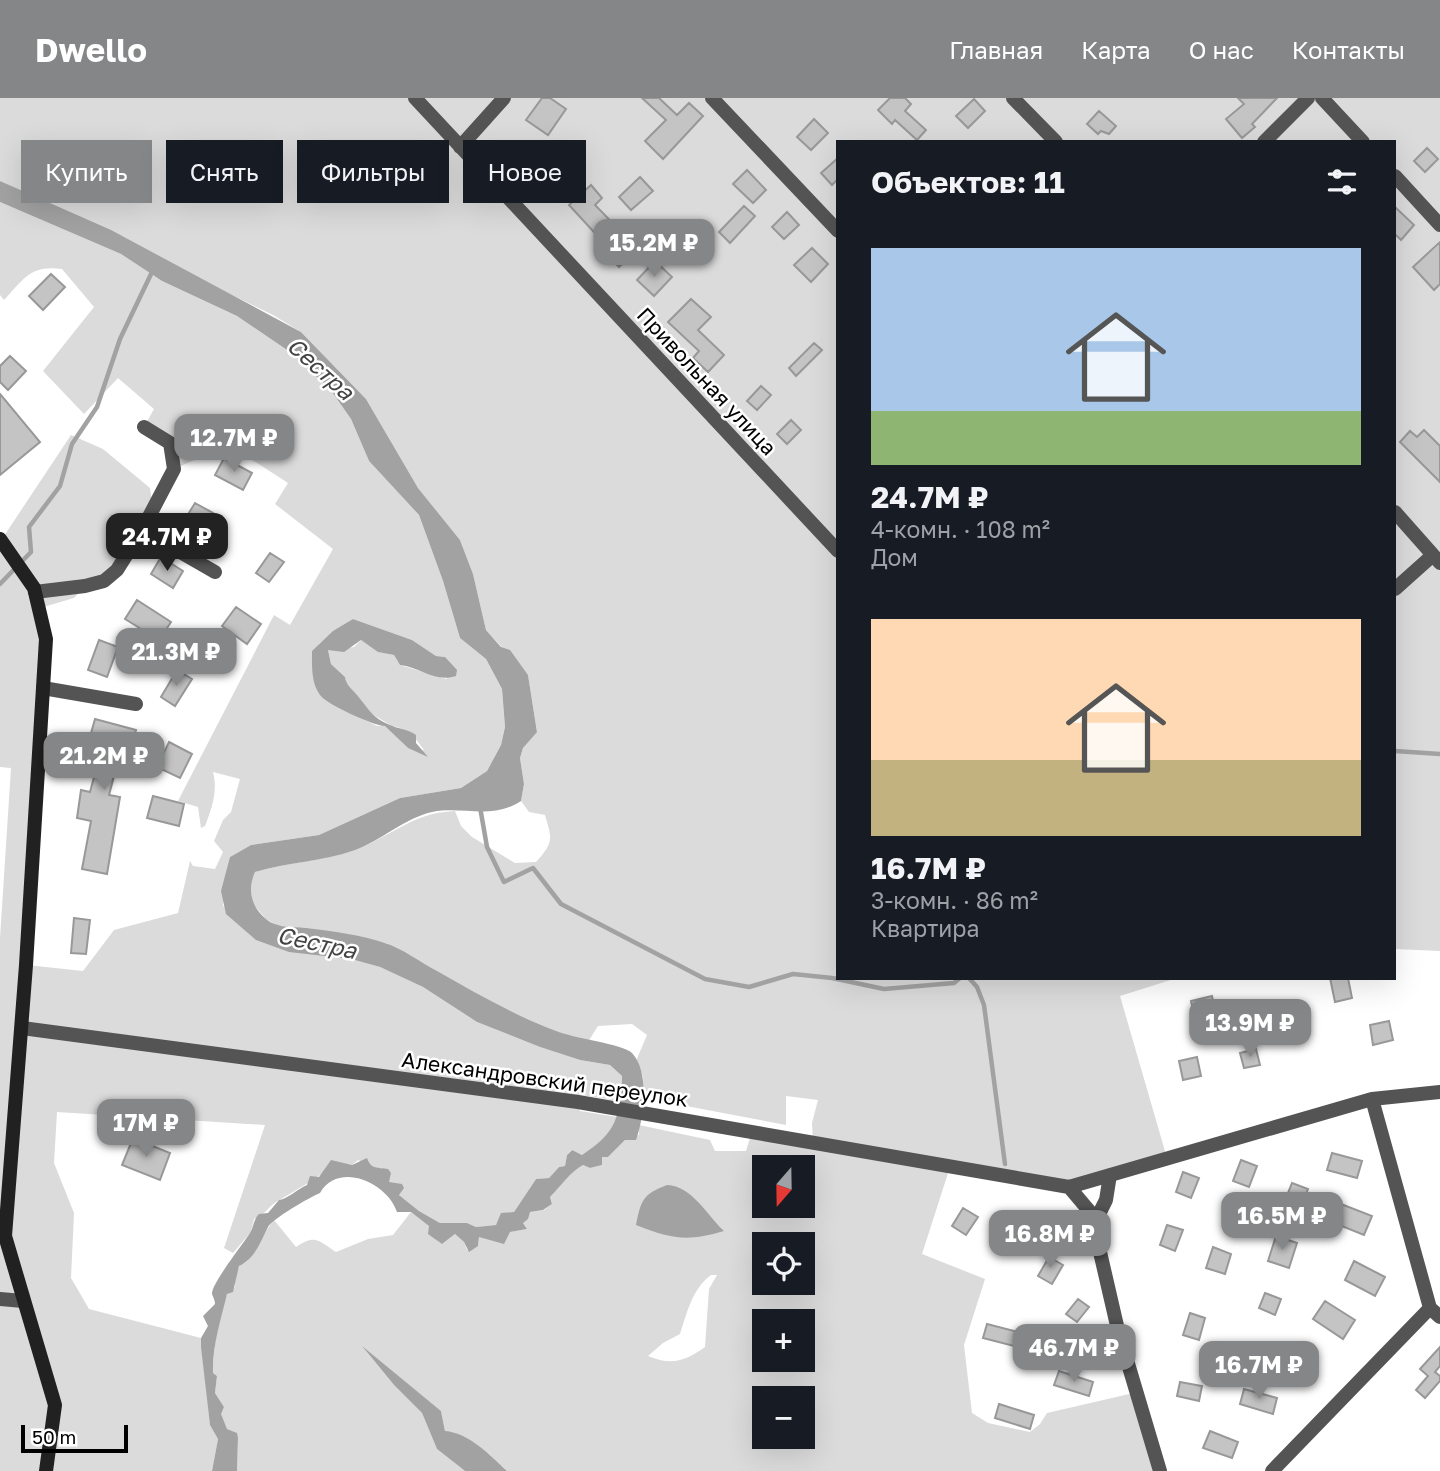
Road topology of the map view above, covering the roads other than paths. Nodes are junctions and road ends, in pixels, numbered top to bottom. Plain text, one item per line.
1 (415, 98) edge
2 (504, 98) edge
3 (712, 98) edge
4 (1013, 98) edge
5 (1308, 98) edge
6 (1322, 98) edge
7 (1054, 140) edge
8 (1266, 140) edge
9 (1361, 140) edge
10 (460, 147) junction
11 (1396, 177) edge
12 (1440, 225) edge
13 (836, 229) edge
14 (144, 427) dead end
15 (1396, 513) edge
16 (142, 530) junction
17 (0, 540) edge
18 (836, 549) edge
19 (1437, 559) edge
20 (215, 572) dead end
21 (1396, 588) edge
22 (35, 592) junction
23 (43, 688) junction
24 (135, 704) dead end
25 (22, 1028) junction
26 (1440, 1092) edge
27 (1372, 1099) junction
28 (1110, 1175) junction
29 (1065, 1186) junction
30 (1094, 1224) junction
31 (0, 1299) edge
32 (23, 1301) junction
33 (1435, 1312) edge
34 (46, 1471) edge
35 (1160, 1471) edge
36 (1272, 1471) edge

1 - 10 street, Привольная улица
2 - 10 street
3 - 13 street
4 - 7 street
5 - 8 street
6 - 9 street
10 - 18 street, Привольная улица
11 - 12 street
14 - 16 street
15 - 19 street
16 - 20 street
16 - 22 street
17 - 22 street
19 - 21 street
22 - 23 street
23 - 24 street
23 - 25 street
25 - 29 street, Александровский переулок
25 - 32 street
26 - 27 street
27 - 28 street
27 - 33 street
28 - 29 street
28 - 30 street
29 - 30 street
30 - 35 street
31 - 32 street
32 - 34 street
33 - 36 street

